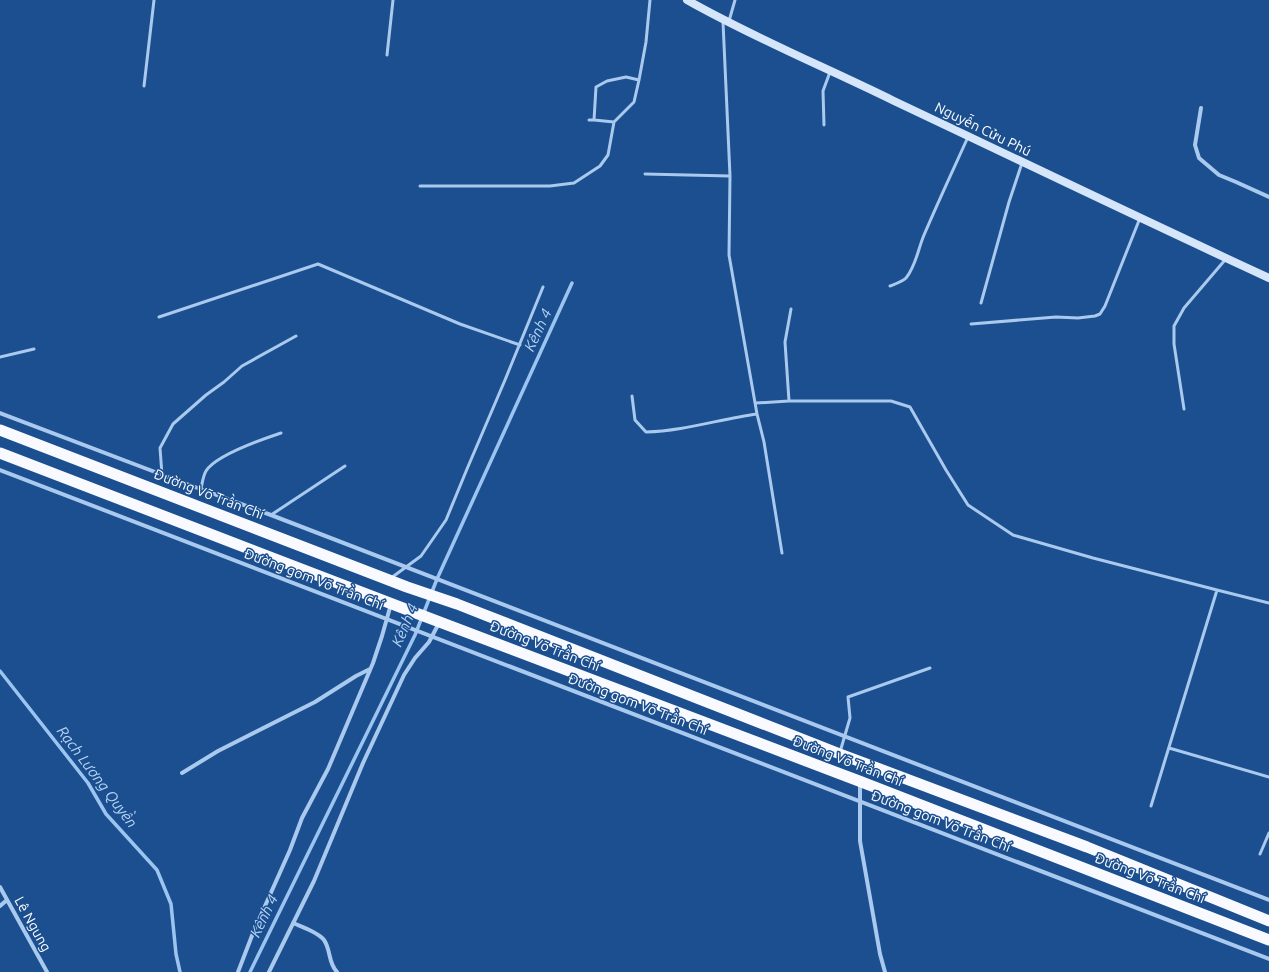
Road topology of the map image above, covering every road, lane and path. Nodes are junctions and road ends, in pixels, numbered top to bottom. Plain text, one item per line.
1 (154, 0) edge
2 (393, 0) edge
3 (650, 0) edge
4 (687, 0) edge
5 (735, 0) edge
6 (726, 21) junction
7 (388, 55) dead end
8 (830, 70) junction
9 (639, 80) junction
10 (144, 86) dead end
11 (1201, 108) dead end
12 (589, 120) dead end
13 (594, 120) junction
14 (614, 122) junction
15 (824, 125) dead end
16 (968, 136) junction
17 (1023, 162) junction
18 (645, 174) dead end
19 (730, 176) junction
20 (420, 186) dead end
21 (1269, 197) edge
22 (1140, 218) junction
23 (1226, 258) junction
24 (1269, 278) edge
25 (890, 286) dead end
26 (543, 287) dead end
27 (981, 303) dead end
28 (792, 309) dead end
29 (159, 317) dead end
30 (971, 324) dead end
31 (296, 336) dead end
32 (520, 345) junction
33 (34, 349) dead end
34 (0, 357) edge
35 (632, 396) dead end
36 (789, 401) junction
37 (756, 403) junction
38 (1184, 409) dead end
39 (0, 414) edge
40 (757, 414) junction
41 (0, 430) edge
42 (281, 433) dead end
43 (0, 453) edge
44 (345, 466) dead end
45 (0, 470) edge
46 (162, 475) junction
47 (201, 490) junction
48 (271, 515) junction
49 (782, 553) dead end
50 (405, 567) junction
51 (390, 579) junction
52 (1217, 590) junction
53 (1269, 603) edge
54 (396, 605) junction
55 (387, 619) junction
56 (435, 620) junction
57 (432, 636) junction
58 (930, 668) dead end
59 (370, 669) junction
60 (844, 737) junction
61 (1169, 748) junction
62 (840, 754) junction
63 (182, 773) dead end
64 (1269, 777) edge
65 (860, 781) junction
66 (860, 801) junction
67 (1151, 806) dead end
68 (1269, 833) edge
69 (1260, 854) dead end
70 (0, 887) edge
71 (7, 900) junction
72 (1269, 900) edge
73 (0, 906) edge
74 (1269, 920) edge
75 (293, 923) junction
76 (1269, 940) edge
77 (1269, 959) edge
78 (48, 972) edge
79 (238, 972) edge
80 (269, 972) edge
81 (337, 972) edge
82 (885, 972) edge

1 - 10 lane
2 - 7 lane
3 - 9 lane
4 - 6 main road, Nguyễn Cửu Phú
5 - 6 lane
6 - 8 main road, Nguyễn Cửu Phú
6 - 19 lane
8 - 15 lane
8 - 16 main road, Nguyễn Cửu Phú
9 - 13 lane
9 - 14 lane
11 - 21 street
12 - 13 lane
13 - 14 lane
14 - 20 lane
16 - 17 main road, Nguyễn Cửu Phú
16 - 25 lane
17 - 22 main road, Nguyễn Cửu Phú
17 - 27 lane
18 - 19 lane
19 - 37 lane
22 - 23 main road, Nguyễn Cửu Phú
22 - 30 lane
23 - 24 main road, Nguyễn Cửu Phú
23 - 38 lane
26 - 32 lane
28 - 36 lane
29 - 32 lane
31 - 46 lane
32 - 50 lane
33 - 34 lane
35 - 40 lane
36 - 37 lane
36 - 52 lane
37 - 40 lane
39 - 46 street
40 - 49 lane
41 - 51 highway, Đường Võ Trần Chí
42 - 47 lane
43 - 54 highway
44 - 48 lane
45 - 55 street, Đường gom Võ Trần Chí
46 - 47 street
47 - 48 street
48 - 50 street
50 - 51 lane
50 - 60 street
51 - 62 highway, Đường Võ Trần Chí
52 - 53 lane
52 - 61 lane
54 - 55 street
54 - 56 highway, Đường Võ Trần Chí
55 - 57 street, Đường gom Võ Trần Chí
55 - 59 street
56 - 57 street
56 - 65 highway, Đường Võ Trần Chí
57 - 66 street, Đường gom Võ Trần Chí
57 - 75 street
58 - 60 lane
59 - 63 street
59 - 79 street
60 - 62 lane
60 - 72 street
61 - 64 lane
61 - 67 lane
62 - 74 highway, Đường Võ Trần Chí
65 - 66 street
65 - 76 highway, Đường Võ Trần Chí
66 - 77 street, Đường gom Võ Trần Chí
66 - 82 street
68 - 69 lane
70 - 71 street, Lê Ngung
71 - 73 street
71 - 78 street, Lê Ngung
75 - 80 street
75 - 81 street

